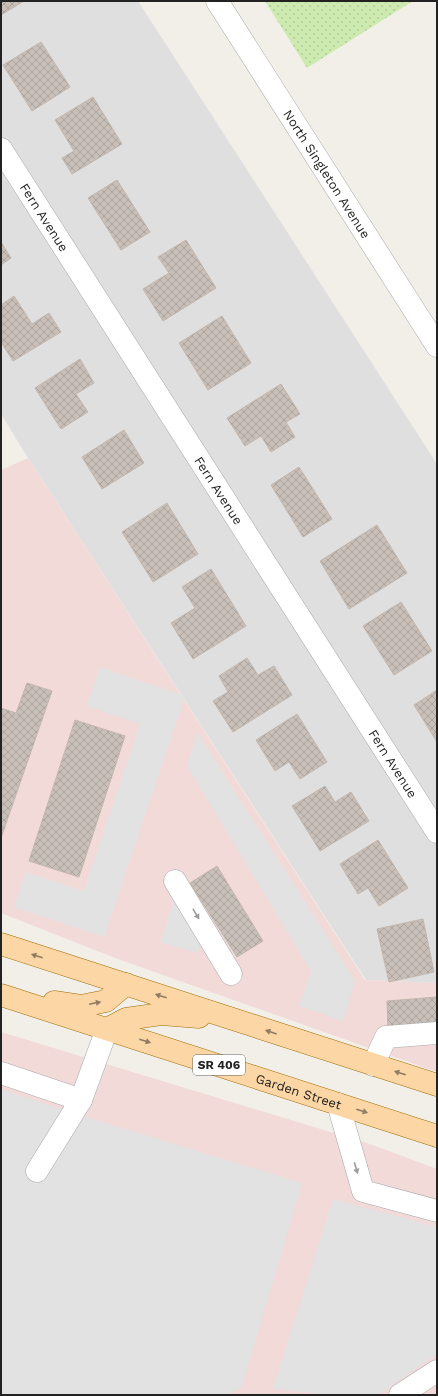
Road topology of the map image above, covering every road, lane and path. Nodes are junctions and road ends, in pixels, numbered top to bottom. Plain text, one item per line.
1 (217, 1) edge
2 (1, 149) edge
3 (437, 346) edge
4 (437, 832) edge
5 (176, 881) dead end
6 (1, 944) edge
7 (231, 974) dead end
8 (126, 984) junction
9 (1, 995) edge
10 (238, 1020) junction
11 (107, 1029) junction
12 (437, 1033) edge
13 (373, 1065) junction
14 (1, 1073) edge
15 (437, 1085) edge
16 (81, 1100) junction
17 (338, 1104) junction
18 (437, 1136) edge
19 (37, 1171) dead end
20 (437, 1211) edge
21 (437, 1371) edge
22 (410, 1392) edge

1 - 3 street, North Singleton Avenue
2 - 4 street, Fern Avenue
5 -> 7 street
8 -> 6 main road
9 -> 8 main road
10 -> 8 main road
9 - 11 main road, Garden Street / SR 406
10 - 11 main road
13 -> 10 main road
11 - 16 street
11 -> 17 main road, Garden Street / SR 406
12 - 13 street
15 -> 13 main road
14 - 16 street
16 - 19 street
17 -> 18 main road, Garden Street / SR 406
17 -> 20 street
21 - 22 street

